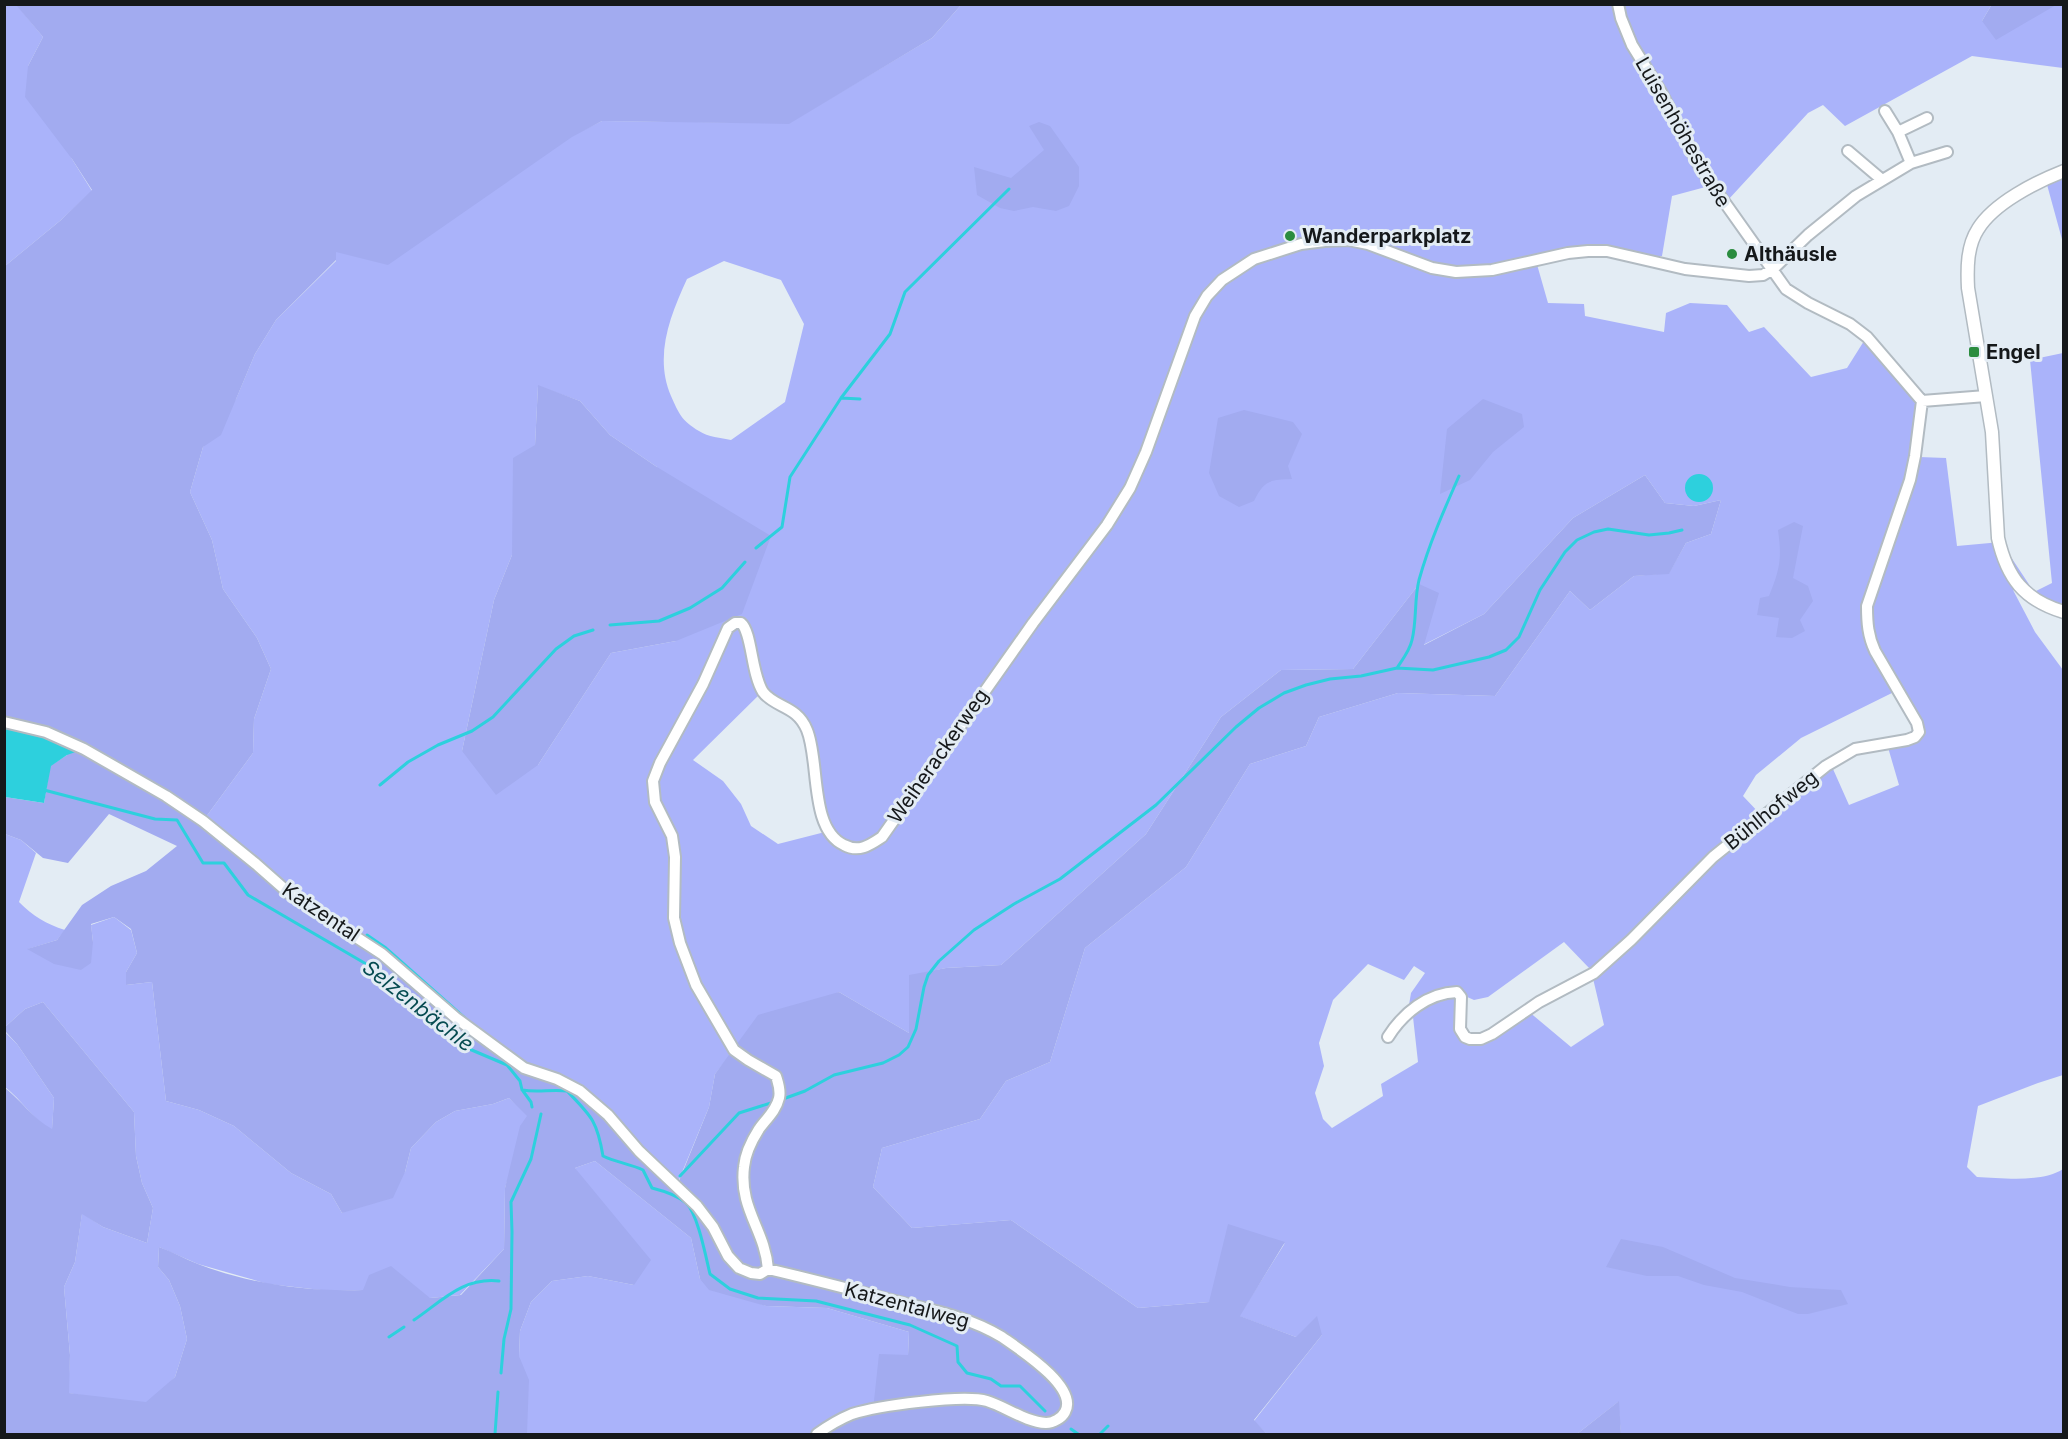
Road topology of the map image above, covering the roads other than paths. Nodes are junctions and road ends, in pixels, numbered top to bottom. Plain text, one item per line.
1 (1618, 4) edge
2 (1885, 111) dead end
3 (1927, 118) dead end
4 (1898, 132) junction
5 (1848, 151) dead end
6 (1947, 152) dead end
7 (1911, 163) junction
8 (2064, 171) edge
9 (1881, 179) junction
10 (1773, 269) junction
11 (1986, 396) junction
12 (1922, 401) junction
13 (2064, 612) edge
14 (4, 722) edge
15 (1388, 1037) dead end
16 (768, 1269) junction
17 (817, 1434) edge

1 - 10 street, Luisenhöhestraße
2 - 4 street
3 - 4 street
4 - 7 street
5 - 9 street
6 - 7 street
7 - 9 street
8 - 11 street
9 - 10 street
10 - 12 street, Luisenhöhestraße
10 - 16 street, Weiherackerweg
11 - 12 street
11 - 13 street
12 - 15 street, Bühlhofweg
14 - 16 street, Katzental
16 - 17 street, Katzentalweg

